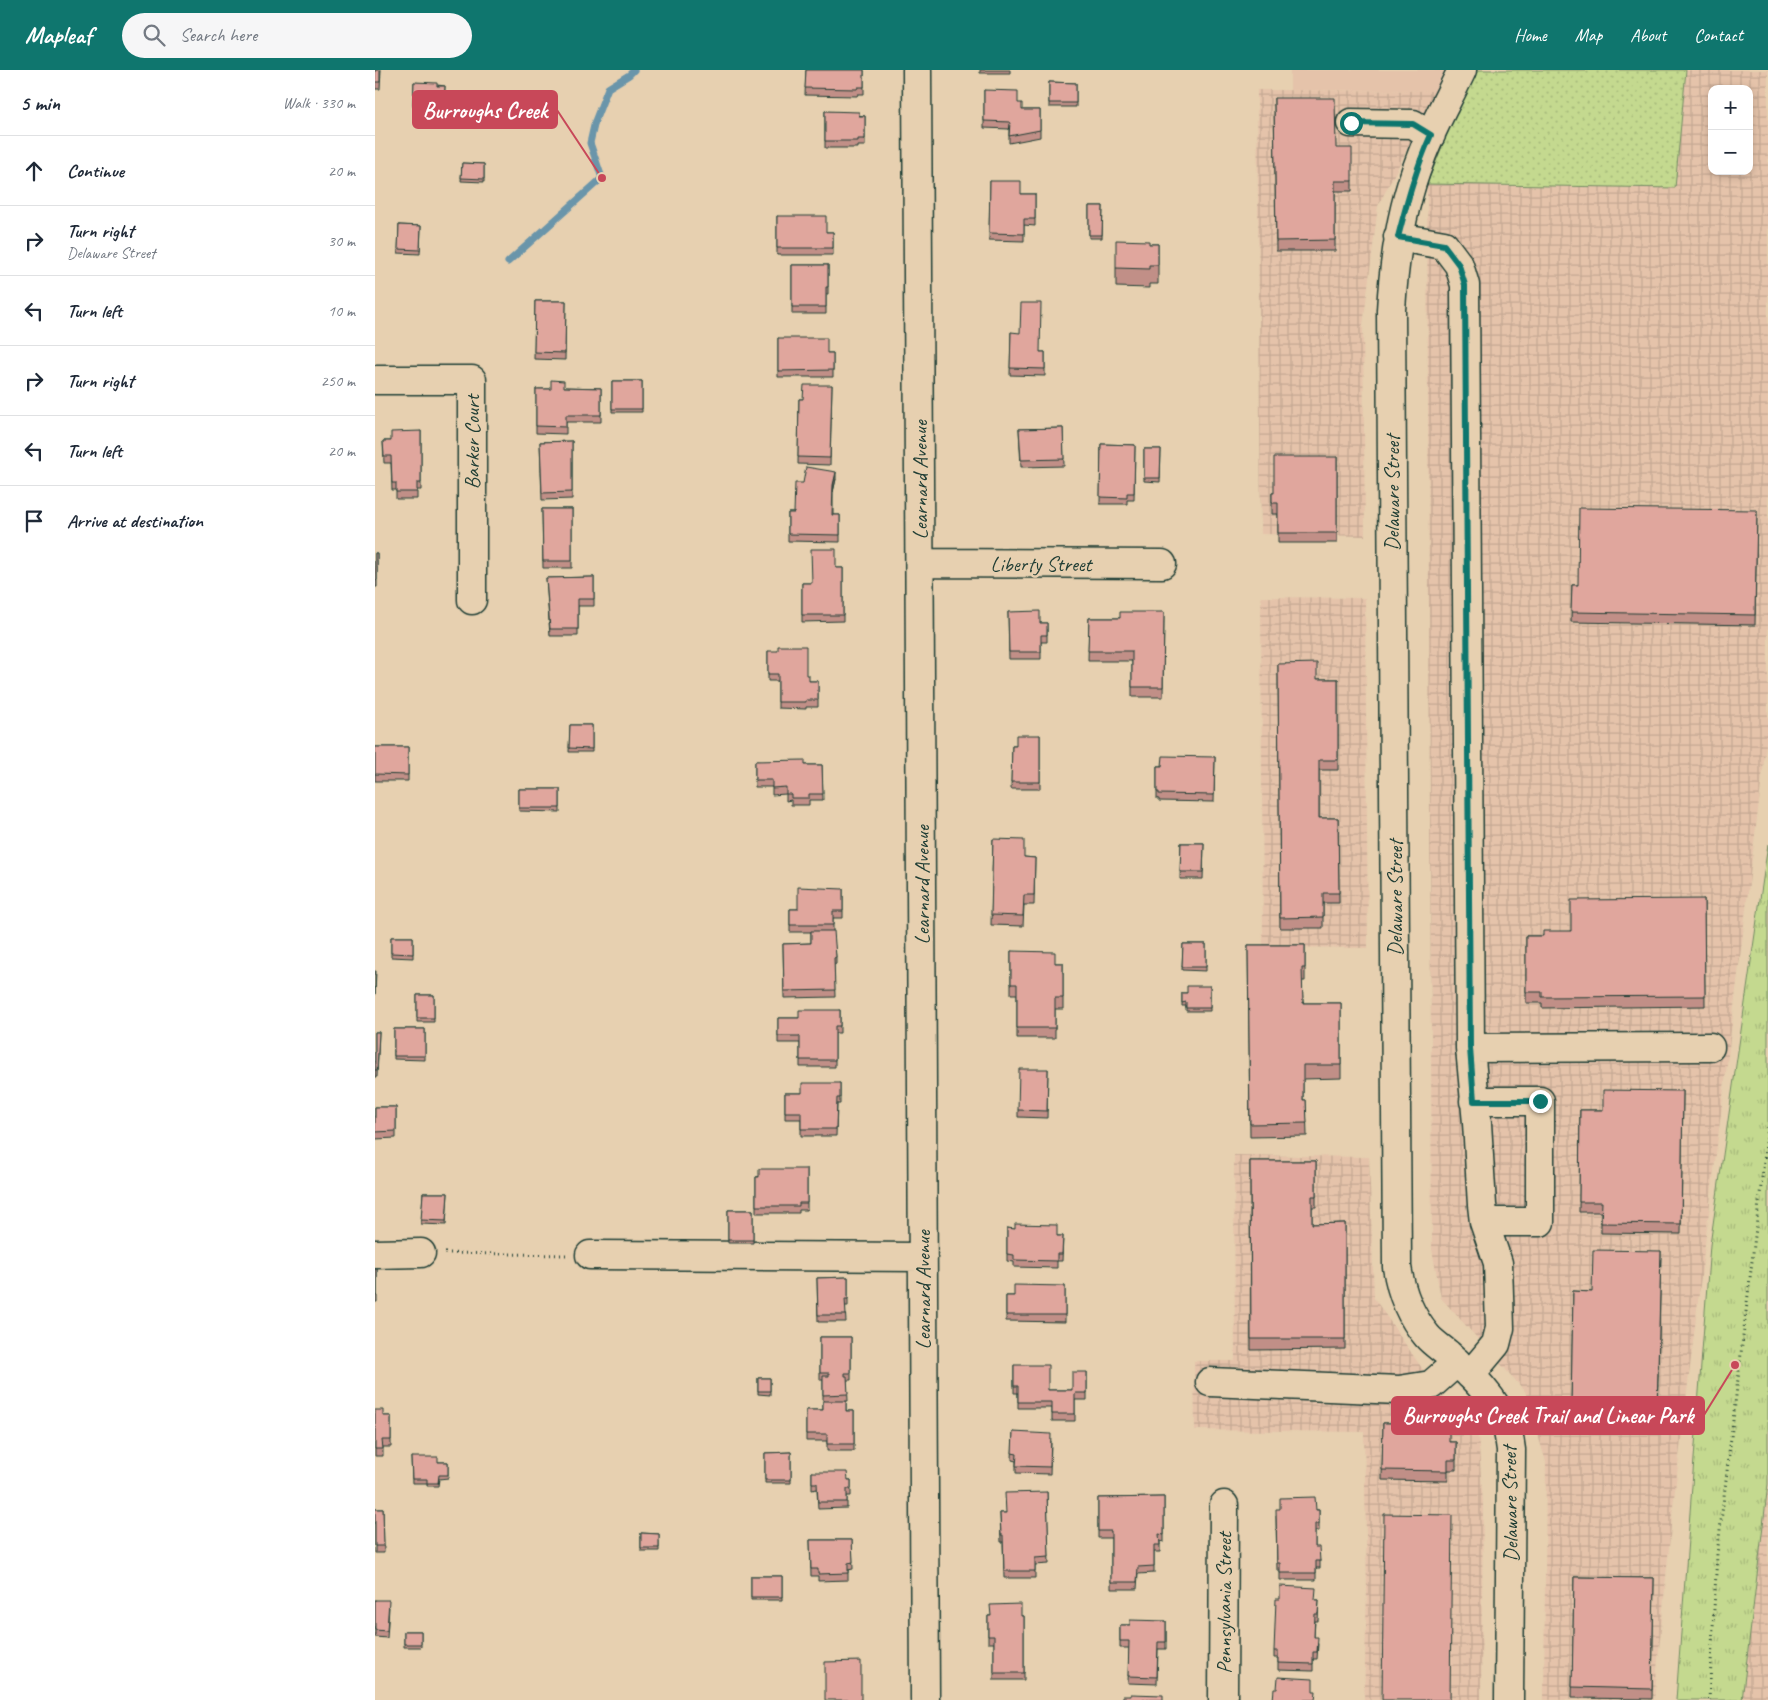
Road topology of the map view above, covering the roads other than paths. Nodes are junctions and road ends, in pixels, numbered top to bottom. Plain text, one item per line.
1 (917, 70) edge
2 (1462, 70) edge
3 (1351, 123) dead end
4 (1431, 135) junction
5 (1398, 237) junction
6 (375, 380) edge
7 (920, 563) junction
8 (1162, 564) dead end
9 (472, 600) dead end
10 (1710, 1047) dead end
11 (1470, 1048) junction
12 (1474, 1101) junction
13 (1484, 1222) junction
14 (421, 1253) road end
15 (375, 1254) edge
16 (590, 1255) road end
17 (923, 1257) junction
18 (1464, 1369) junction
19 (1210, 1382) dead end
20 (1224, 1505) dead end
21 (925, 1700) edge
22 (1223, 1700) edge
23 (1509, 1700) edge

1 - 7 street, Learnard Avenue
2 - 4 street, Delaware Street
3 - 4 street
4 - 5 street, Delaware Street
5 - 11 street
5 - 18 street, Delaware Street
6 - 9 street, Barker Court
7 - 8 street, Liberty Street
7 - 17 street, Learnard Avenue
10 - 11 street
11 - 12 street
12 - 13 street
12 - 13 street
13 - 18 street
14 - 15 street
16 - 17 street
17 - 21 street, Learnard Avenue
18 - 19 street
18 - 23 street, Delaware Street
20 - 22 street, Pennsylvania Street

